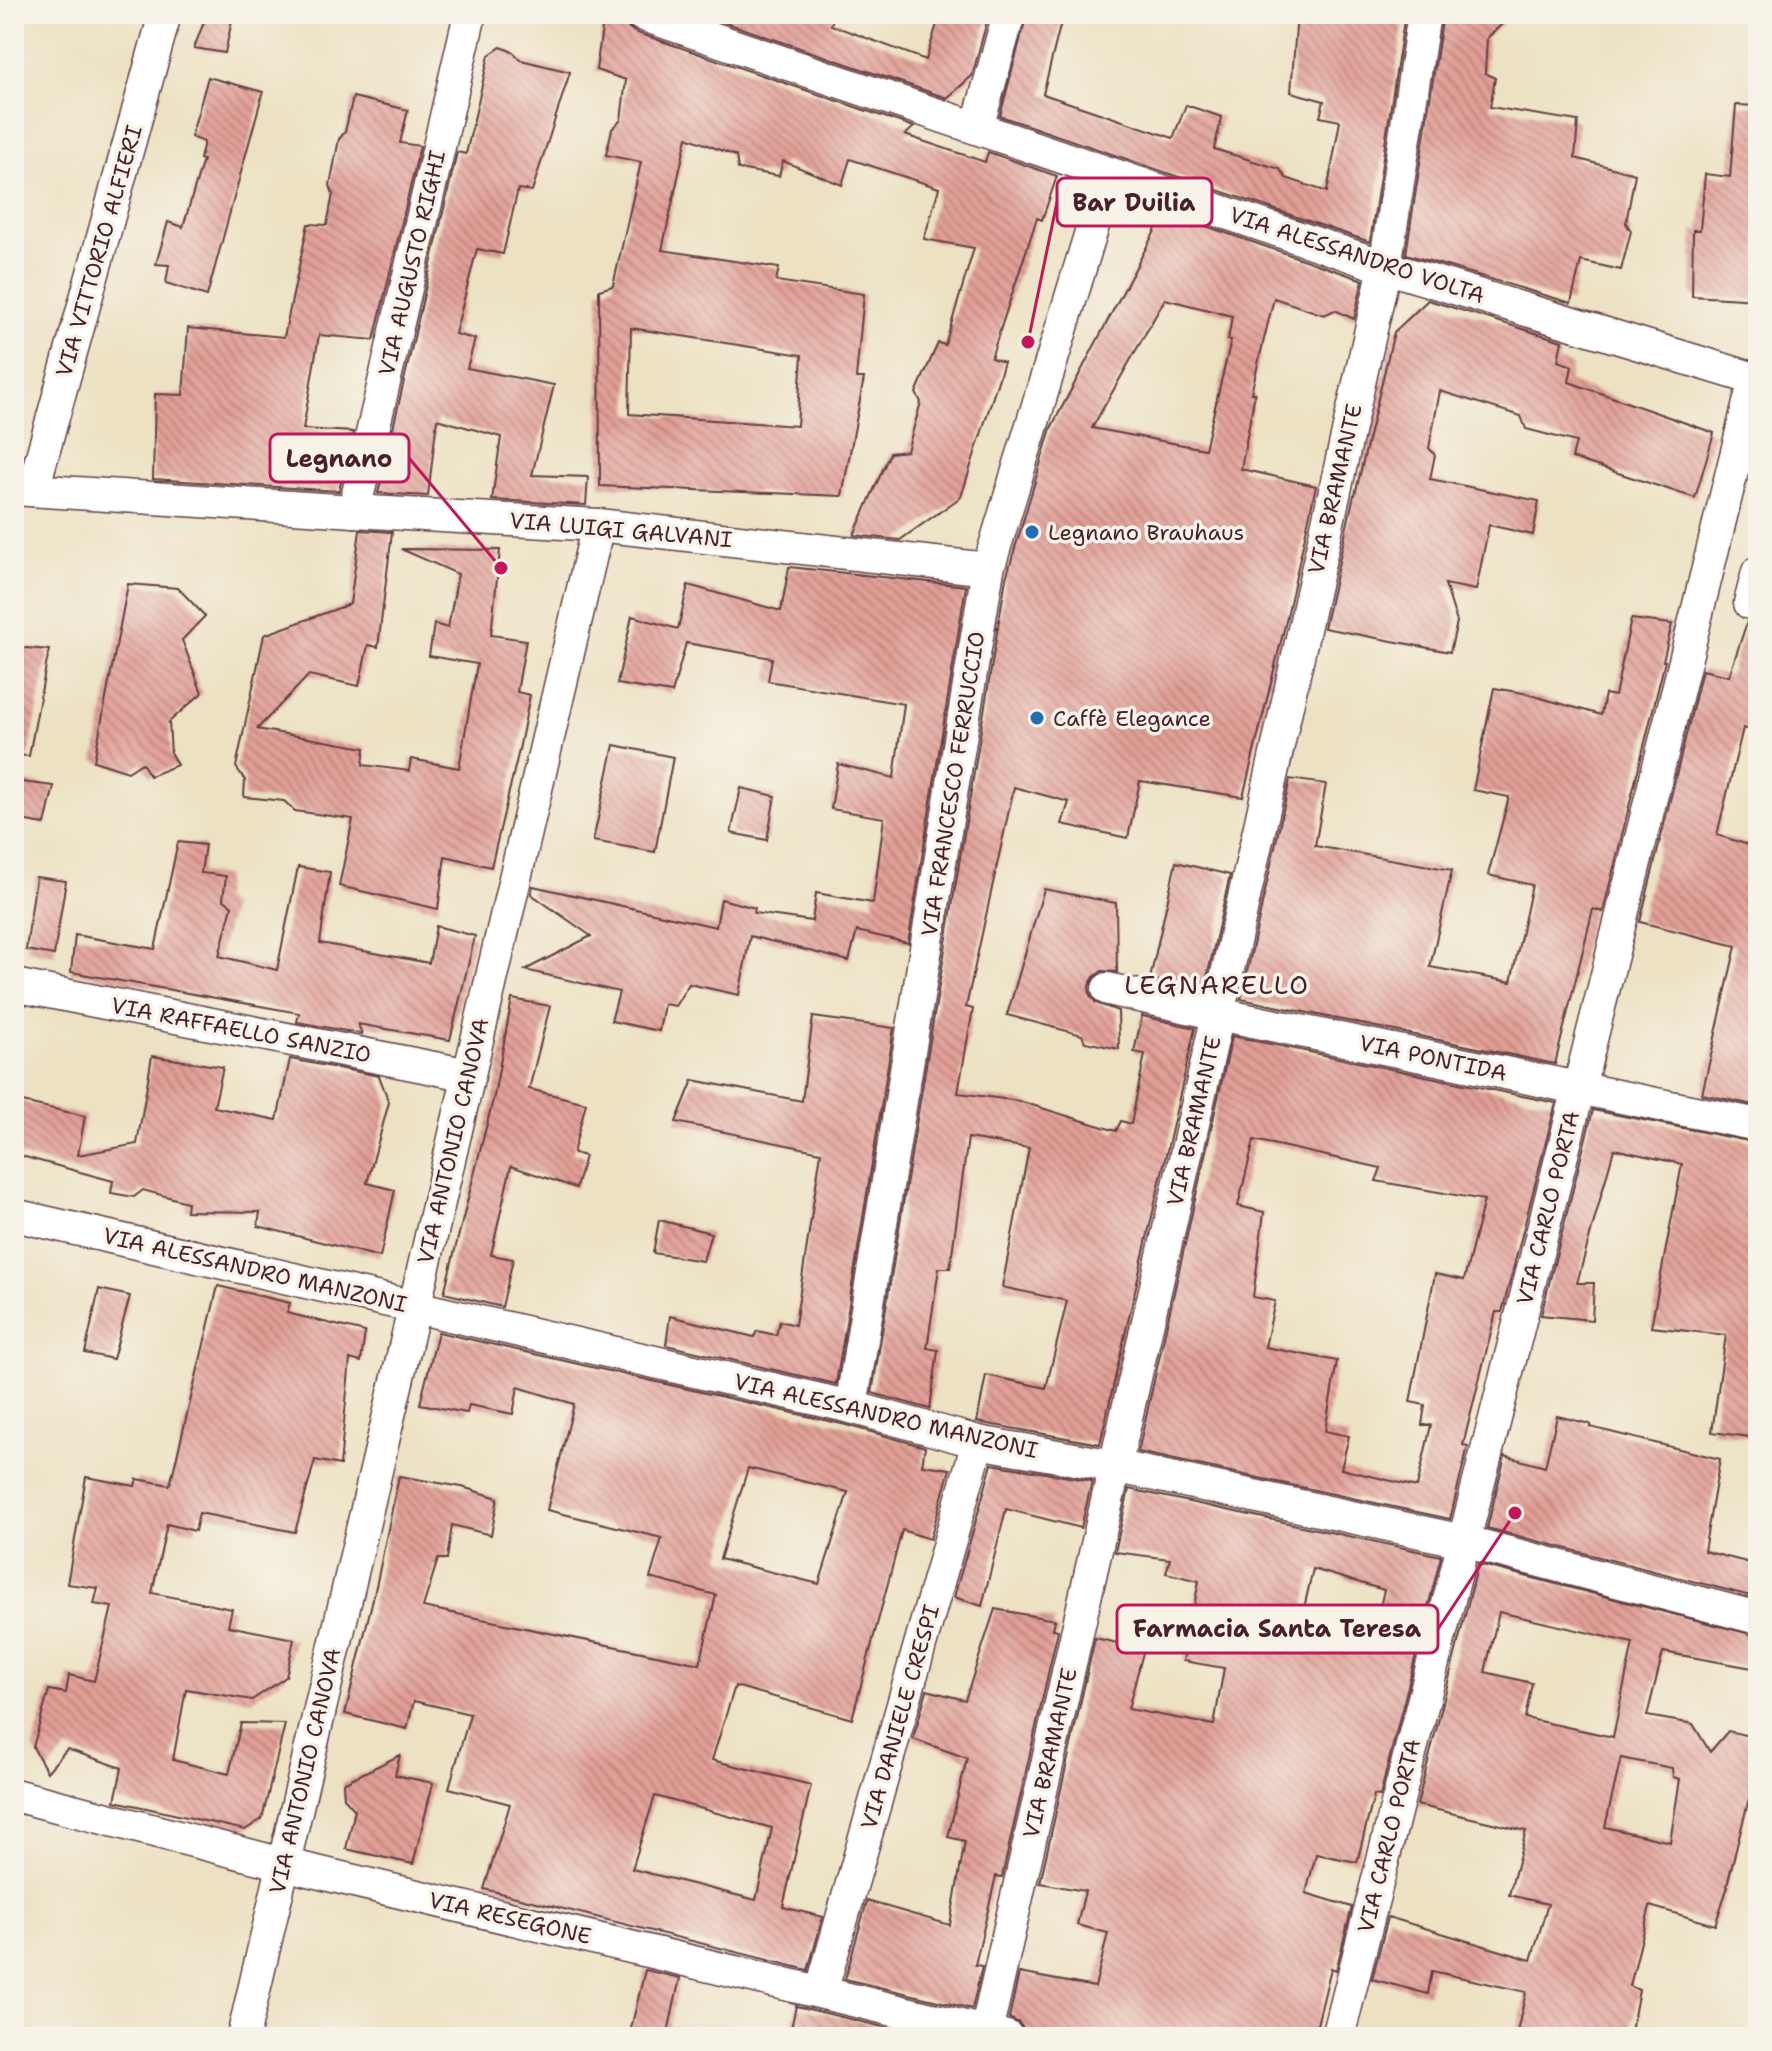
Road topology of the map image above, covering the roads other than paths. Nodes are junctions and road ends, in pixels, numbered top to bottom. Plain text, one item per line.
1 (165, 14) edge
2 (470, 14) edge
3 (641, 14) edge
4 (1009, 14) edge
5 (1424, 14) edge
6 (977, 128) junction
7 (1109, 173) junction
8 (1385, 267) junction
9 (1757, 379) edge
10 (1748, 452) edge
11 (24, 489) edge
12 (354, 511) junction
13 (598, 525) junction
14 (988, 569) junction
15 (1758, 572) edge
16 (1758, 605) edge
17 (14, 985) edge
18 (1108, 989) dead end
19 (1218, 1014) junction
20 (469, 1075) junction
21 (1579, 1088) junction
22 (1758, 1125) edge
23 (14, 1215) edge
24 (414, 1306) junction
25 (851, 1407) junction
26 (978, 1442) junction
27 (1114, 1466) junction
28 (1463, 1541) junction
29 (1758, 1618) edge
30 (14, 1795) edge
31 (283, 1864) junction
32 (821, 1992) junction
33 (993, 2035) edge
34 (243, 2037) edge
35 (1338, 2037) edge

1 - 11 street, VIA VITTORIO ALFIERI
2 - 12 street, VIA AUGUSTO RIGHI
3 - 6 street, VIA ALESSANDRO VOLTA
4 - 6 street
5 - 8 street, VIA BRAMANTE
6 - 7 street, VIA ALESSANDRO VOLTA
7 - 8 street, VIA ALESSANDRO VOLTA
7 - 14 street, VIA FRANCESCO FERRUCCIO
8 - 9 street, VIA ALESSANDRO VOLTA
8 - 19 street, VIA BRAMANTE
9 - 10 street, VIA CARLO PORTA
10 - 21 street, VIA CARLO PORTA
11 - 12 street, VIA LUIGI GALVANI
12 - 13 street, VIA LUIGI GALVANI
13 - 14 street, VIA LUIGI GALVANI
13 - 20 street, VIA ANTONIO CANOVA
14 - 25 street, VIA FRANCESCO FERRUCCIO
15 - 16 street
17 - 20 street, VIA RAFFAELLO SANZIO
18 - 19 street, VIA PONTIDA
19 - 21 street, VIA PONTIDA
19 - 27 street, VIA BRAMANTE
20 - 24 street, VIA ANTONIO CANOVA
21 - 22 street, VIA PONTIDA
21 - 28 street, VIA CARLO PORTA
23 - 24 street, VIA ALESSANDRO MANZONI
24 - 25 street, VIA ALESSANDRO MANZONI
24 - 31 street, VIA ANTONIO CANOVA
25 - 26 street, VIA ALESSANDRO MANZONI
26 - 27 street, VIA ALESSANDRO MANZONI
26 - 32 street, VIA DANIELE CRESPI
27 - 28 street, VIA ALESSANDRO MANZONI
27 - 33 street, VIA BRAMANTE
28 - 29 street, VIA ALESSANDRO MANZONI
28 - 35 street, VIA CARLO PORTA
30 - 31 street, VIA RESEGONE
31 - 32 street, VIA RESEGONE
31 - 34 street, VIA ANTONIO CANOVA
32 - 33 street, VIA RESEGONE

